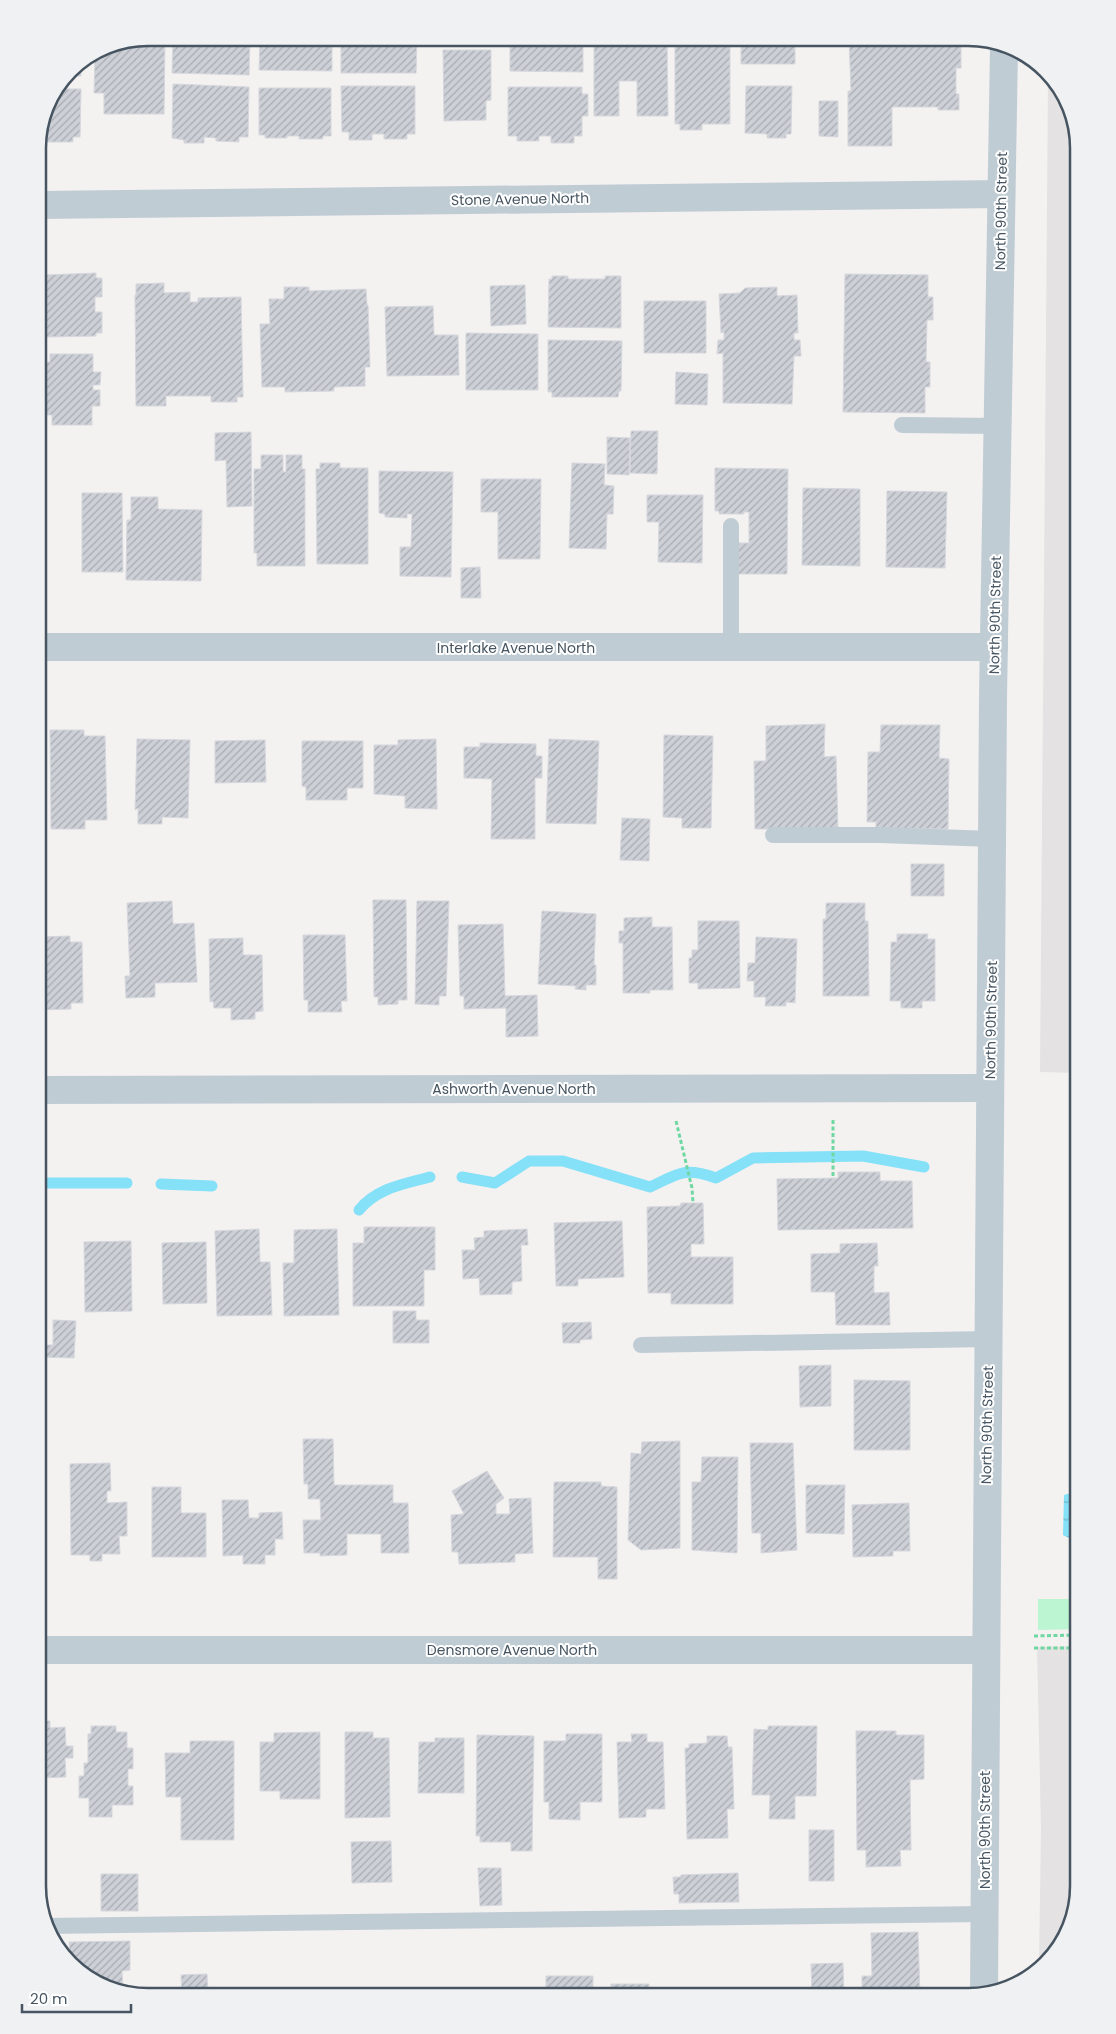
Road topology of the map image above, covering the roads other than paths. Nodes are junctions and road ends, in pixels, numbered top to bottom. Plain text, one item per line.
1 (1004, 53) edge
2 (1001, 194) junction
3 (46, 205) edge
4 (902, 425) dead end
5 (998, 426) junction
6 (731, 526) dead end
7 (46, 647) edge
8 (731, 648) junction
9 (994, 648) junction
10 (773, 835) dead end
11 (992, 839) junction
12 (990, 1088) junction
13 (46, 1090) edge
14 (988, 1339) junction
15 (640, 1345) dead end
16 (46, 1650) edge
17 (986, 1650) junction
18 (985, 1914) junction
19 (54, 1926) edge
20 (984, 1986) edge

1 - 2 street, North 90th Street
2 - 3 street, Stone Avenue North
2 - 5 street, North 90th Street
4 - 5 lane
5 - 9 street, North 90th Street
6 - 8 lane
7 - 8 street, Interlake Avenue North
8 - 9 street, Interlake Avenue North
9 - 11 street, North 90th Street
10 - 11 lane
11 - 12 street, North 90th Street
12 - 13 street, Ashworth Avenue North
12 - 14 street, North 90th Street
14 - 15 lane
14 - 17 street, North 90th Street
16 - 17 street, Densmore Avenue North
17 - 18 street, North 90th Street
18 - 19 lane
18 - 20 street, North 90th Street

